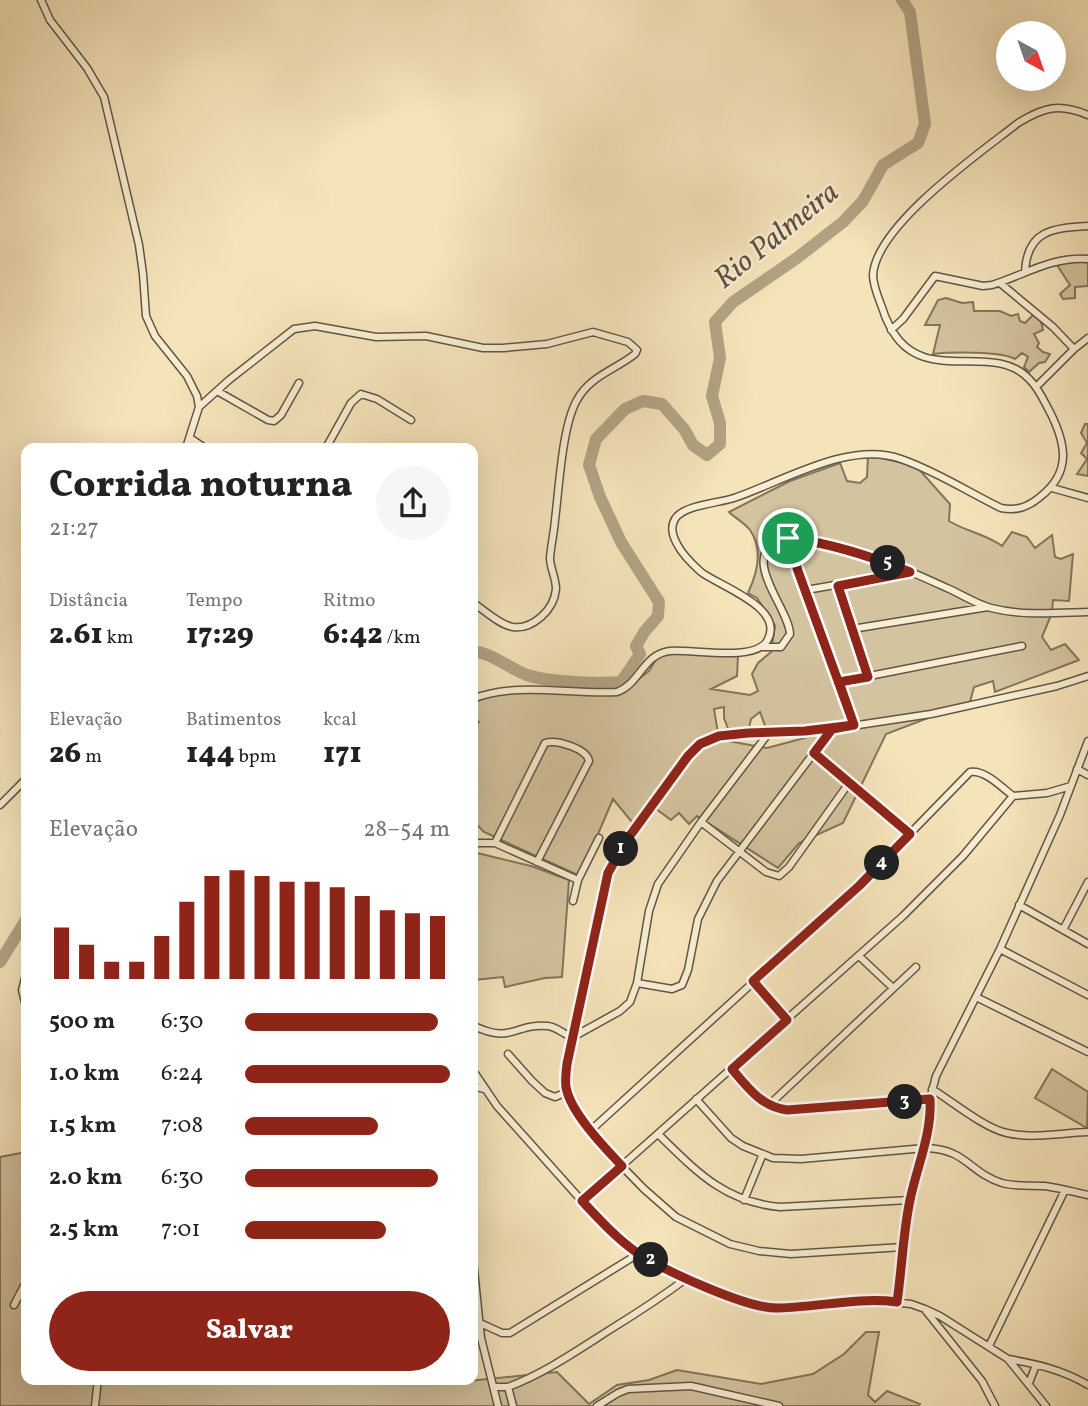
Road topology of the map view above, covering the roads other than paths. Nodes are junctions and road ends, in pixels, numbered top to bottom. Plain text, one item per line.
1 (41, 0) edge
2 (1088, 115) edge
3 (1088, 226) edge
4 (1088, 258) edge
5 (1025, 272) junction
6 (1000, 283) junction
7 (891, 330) junction
8 (1088, 338) edge
9 (1074, 349) junction
10 (299, 383) dead end
11 (1036, 387) junction
12 (217, 391) junction
13 (199, 407) junction
14 (411, 420) dead end
15 (190, 438) junction
16 (188, 443) edge
17 (198, 443) edge
18 (329, 443) edge
19 (1052, 488) junction
20 (1088, 498) edge
21 (788, 538) junction
22 (910, 572) junction
23 (838, 586) junction
24 (806, 590) junction
25 (478, 607) edge
26 (989, 607) junction
27 (1088, 612) edge
28 (852, 629) junction
29 (1022, 646) dead end
30 (762, 647) junction
31 (1088, 676) edge
32 (868, 677) junction
33 (839, 682) junction
34 (478, 697) edge
35 (854, 725) junction
36 (832, 729) junction
37 (768, 734) junction
38 (1088, 741) edge
39 (814, 753) junction
40 (1077, 769) junction
41 (1088, 775) edge
42 (849, 783) junction
43 (21, 784) edge
44 (1071, 786) junction
45 (1013, 796) junction
46 (0, 805) edge
47 (701, 822) junction
48 (910, 834) junction
49 (599, 838) dead end
50 (495, 843) junction
51 (478, 844) edge
52 (738, 851) junction
53 (537, 862) junction
54 (579, 880) junction
55 (1088, 881) edge
56 (573, 901) dead end
57 (1019, 905) junction
58 (1063, 930) junction
59 (1088, 944) edge
60 (1000, 949) junction
61 (859, 956) junction
62 (916, 967) dead end
63 (753, 981) junction
64 (637, 983) junction
65 (892, 988) junction
66 (1087, 992) edge
67 (976, 997) junction
68 (787, 1020) junction
69 (478, 1028) edge
70 (573, 1037) junction
71 (1088, 1052) edge
72 (508, 1054) dead end
73 (732, 1069) junction
74 (478, 1079) edge
75 (478, 1088) edge
76 (484, 1089) junction
77 (932, 1089) junction
78 (567, 1093) junction
79 (696, 1099) junction
80 (930, 1099) junction
81 (769, 1105) junction
82 (590, 1131) junction
83 (1088, 1132) edge
84 (658, 1134) junction
85 (925, 1147) junction
86 (762, 1156) junction
87 (622, 1166) junction
88 (1065, 1190) junction
89 (1088, 1195) edge
90 (744, 1199) junction
91 (910, 1200) junction
92 (582, 1201) junction
93 (903, 1247) junction
94 (638, 1254) junction
95 (687, 1278) junction
96 (21, 1292) edge
97 (897, 1302) junction
98 (14, 1305) dead end
99 (478, 1308) edge
100 (925, 1310) junction
101 (480, 1323) junction
102 (989, 1346) junction
103 (1008, 1359) junction
104 (1036, 1365) junction
105 (1029, 1383) junction
106 (97, 1385) edge
107 (1088, 1385) edge
108 (494, 1387) junction
109 (508, 1387) junction
110 (95, 1406) edge
111 (498, 1406) edge
112 (513, 1406) edge
113 (597, 1406) edge
114 (779, 1406) edge
115 (995, 1406) edge
116 (1046, 1406) edge

1 - 13 street
2 - 7 street
3 - 5 street
4 - 5 street
5 - 6 street
6 - 7 street
6 - 9 street
7 - 11 street
8 - 9 street
9 - 11 street
10 - 12 street
11 - 19 street
12 - 13 street
12 - 25 street
13 - 15 street
14 - 18 street
15 - 16 street
15 - 17 street
19 - 20 street
19 - 30 street
21 - 22 street
21 - 24 street
21 - 30 street
22 - 23 street
22 - 26 street
23 - 24 street
23 - 28 street
24 - 33 street
26 - 27 street
26 - 28 street
28 - 32 street
29 - 32 street
30 - 34 street
31 - 35 street
32 - 33 street
33 - 35 street
35 - 36 street
36 - 37 street
36 - 39 street
37 - 47 street
37 - 70 street
38 - 40 street
39 - 42 street
39 - 52 street
40 - 41 street
40 - 44 street
42 - 48 street
42 - 52 street
43 - 46 street
44 - 45 street
44 - 57 street
45 - 48 street
45 - 61 street
47 - 52 street
47 - 64 street
48 - 63 street
49 - 54 street
50 - 51 street
50 - 53 street
50 - 53 street
52 - 64 street
53 - 54 street
54 - 56 street
55 - 58 street
57 - 58 street
57 - 60 street
58 - 59 street
60 - 66 street
60 - 67 street
61 - 65 street
61 - 68 street
62 - 65 street
63 - 68 street
63 - 82 street
64 - 70 street
65 - 81 street
67 - 71 street
67 - 77 street
68 - 73 street
69 - 70 street
70 - 78 street
72 - 78 street
73 - 79 street
73 - 81 street
74 - 76 street
75 - 76 street
76 - 92 street
77 - 80 street
77 - 83 street
78 - 82 street
79 - 84 street
79 - 86 street
80 - 81 street
80 - 85 street
82 - 87 street
84 - 87 street
84 - 90 street
85 - 86 street
85 - 88 street
85 - 91 street
86 - 90 street
87 - 92 street
87 - 93 street
88 - 89 street
88 - 102 street
90 - 91 street
91 - 93 street
92 - 94 street
93 - 97 street
94 - 95 street
94 - 101 street
95 - 97 street
95 - 109 street
96 - 98 street
97 - 100 street
99 - 101 street
100 - 102 street
100 - 115 street
101 - 108 street
102 - 103 street
103 - 104 street
103 - 105 street
104 - 105 street
104 - 107 street
105 - 116 street
106 - 110 street
108 - 109 street
108 - 111 street
109 - 112 street
113 - 114 street

